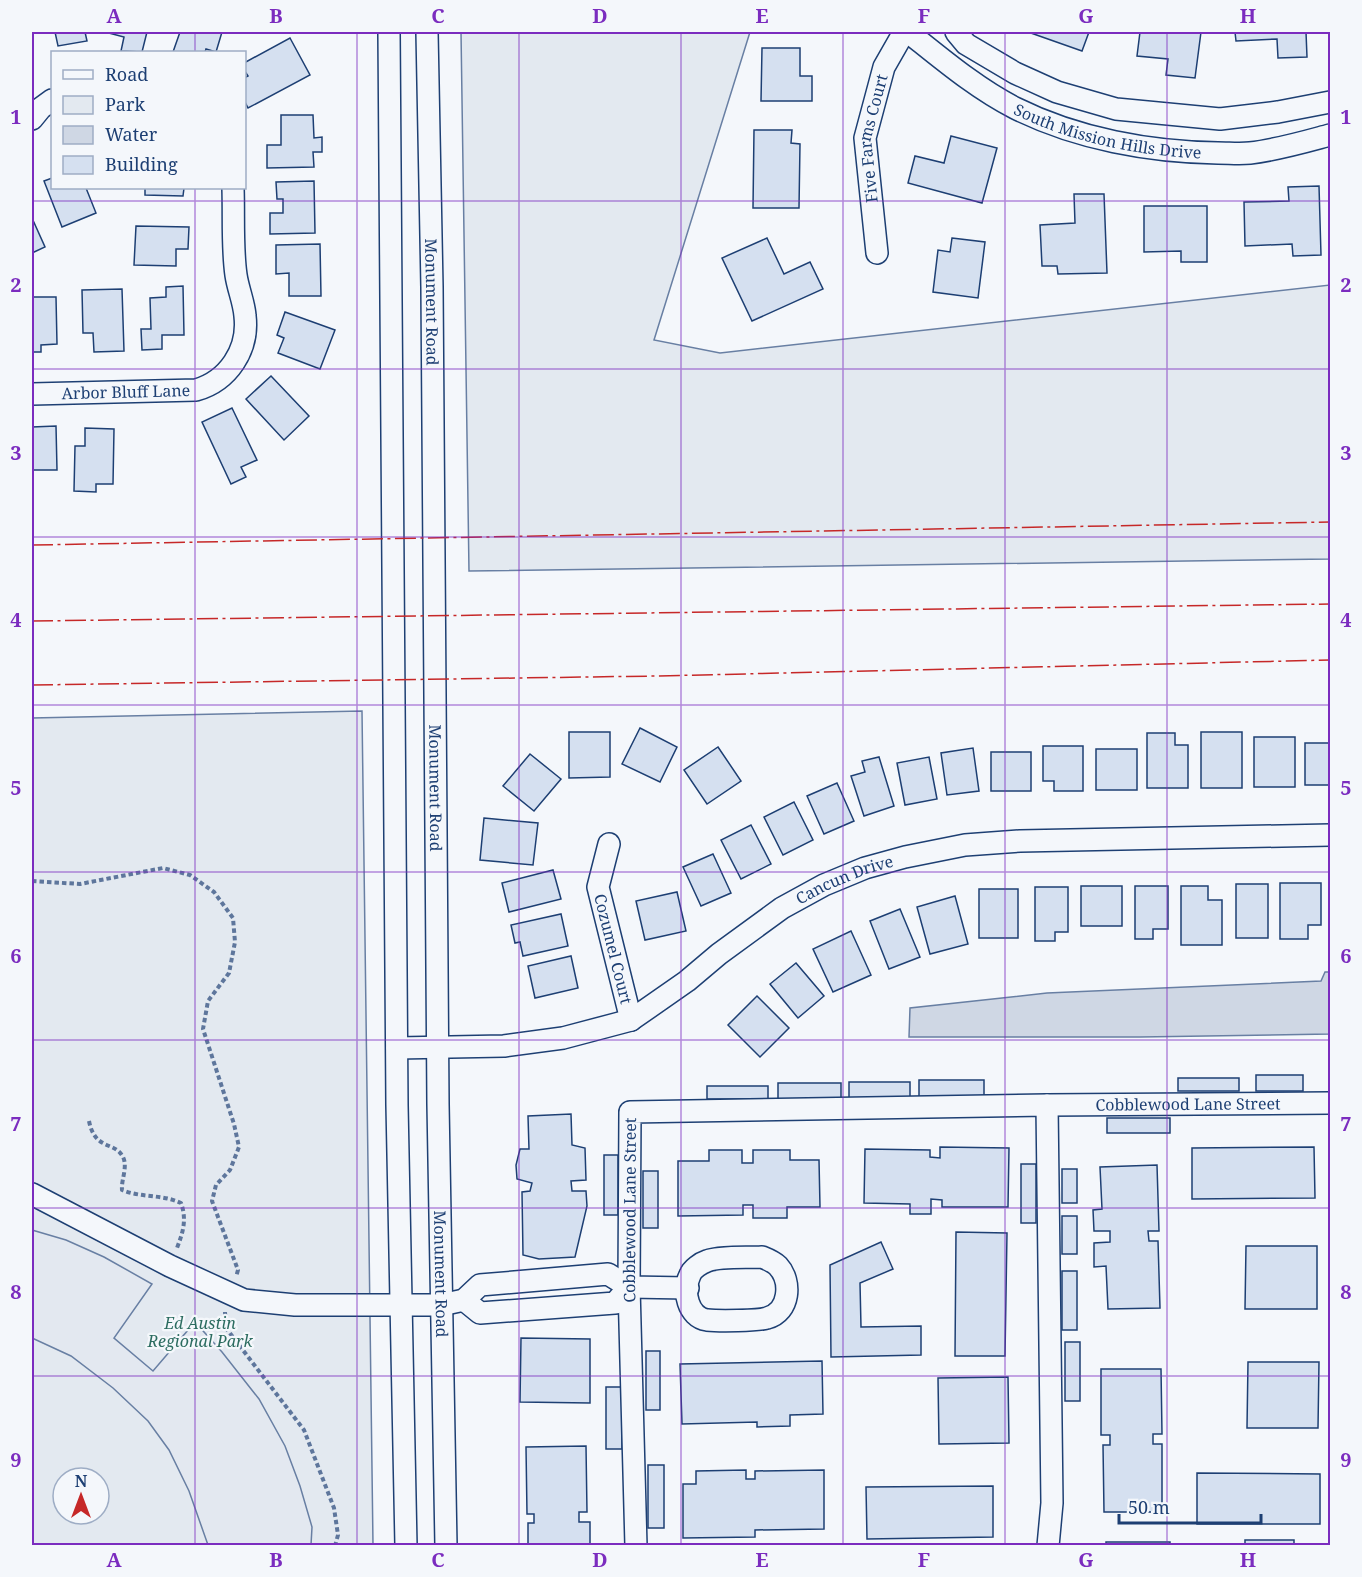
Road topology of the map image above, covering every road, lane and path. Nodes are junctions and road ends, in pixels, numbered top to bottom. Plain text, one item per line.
1 (389, 32) edge
2 (427, 32) edge
3 (906, 32) edge
4 (956, 32) edge
5 (51, 101) edge
6 (1330, 102) edge
7 (1228, 118) junction
8 (32, 119) edge
9 (1330, 135) edge
10 (1230, 153) junction
11 (233, 189) edge
12 (877, 253) dead end
13 (32, 394) edge
14 (1330, 836) edge
15 (609, 844) dead end
16 (32, 882) edge
17 (630, 1020) junction
18 (397, 1048) junction
19 (438, 1048) junction
20 (1330, 1103) edge
21 (1047, 1105) junction
22 (89, 1121) dead end
23 (32, 1194) edge
24 (171, 1266) junction
25 (629, 1287) junction
26 (688, 1288) junction
27 (232, 1294) junction
28 (464, 1300) junction
29 (441, 1305) junction
30 (401, 1306) junction
31 (335, 1545) edge
32 (406, 1545) edge
33 (446, 1545) edge
34 (636, 1545) edge
35 (1048, 1545) edge

1 - 18 street
2 - 19 street, Monument Road
3 - 10 street, South Mission Hills Drive
3 - 12 street, Five Farms Court
4 - 7 street, South Mission Hills Drive
5 - 8 street
6 - 7 street, South Mission Hills Drive
7 - 10 street
9 - 10 street, South Mission Hills Drive
11 - 13 street, Arbor Bluff Lane
14 - 17 street, Cancun Drive
15 - 17 street, Cozumel Court
16 - 27 path
17 - 19 street, Cancun Drive
18 - 19 street, Cancun Drive
18 - 30 street
19 - 29 street, Monument Road
20 - 21 street, Cobblewood Lane Street
21 - 25 street, Cobblewood Lane Street
21 - 35 street
22 - 24 path
23 - 24 street
24 - 27 street
25 - 26 street
25 - 28 street
25 - 28 street
25 - 34 street, Cobblewood Lane Street
26 - 26 street
27 - 30 street
27 - 31 path
28 - 29 street
29 - 30 street
29 - 33 street, Monument Road
30 - 32 street

